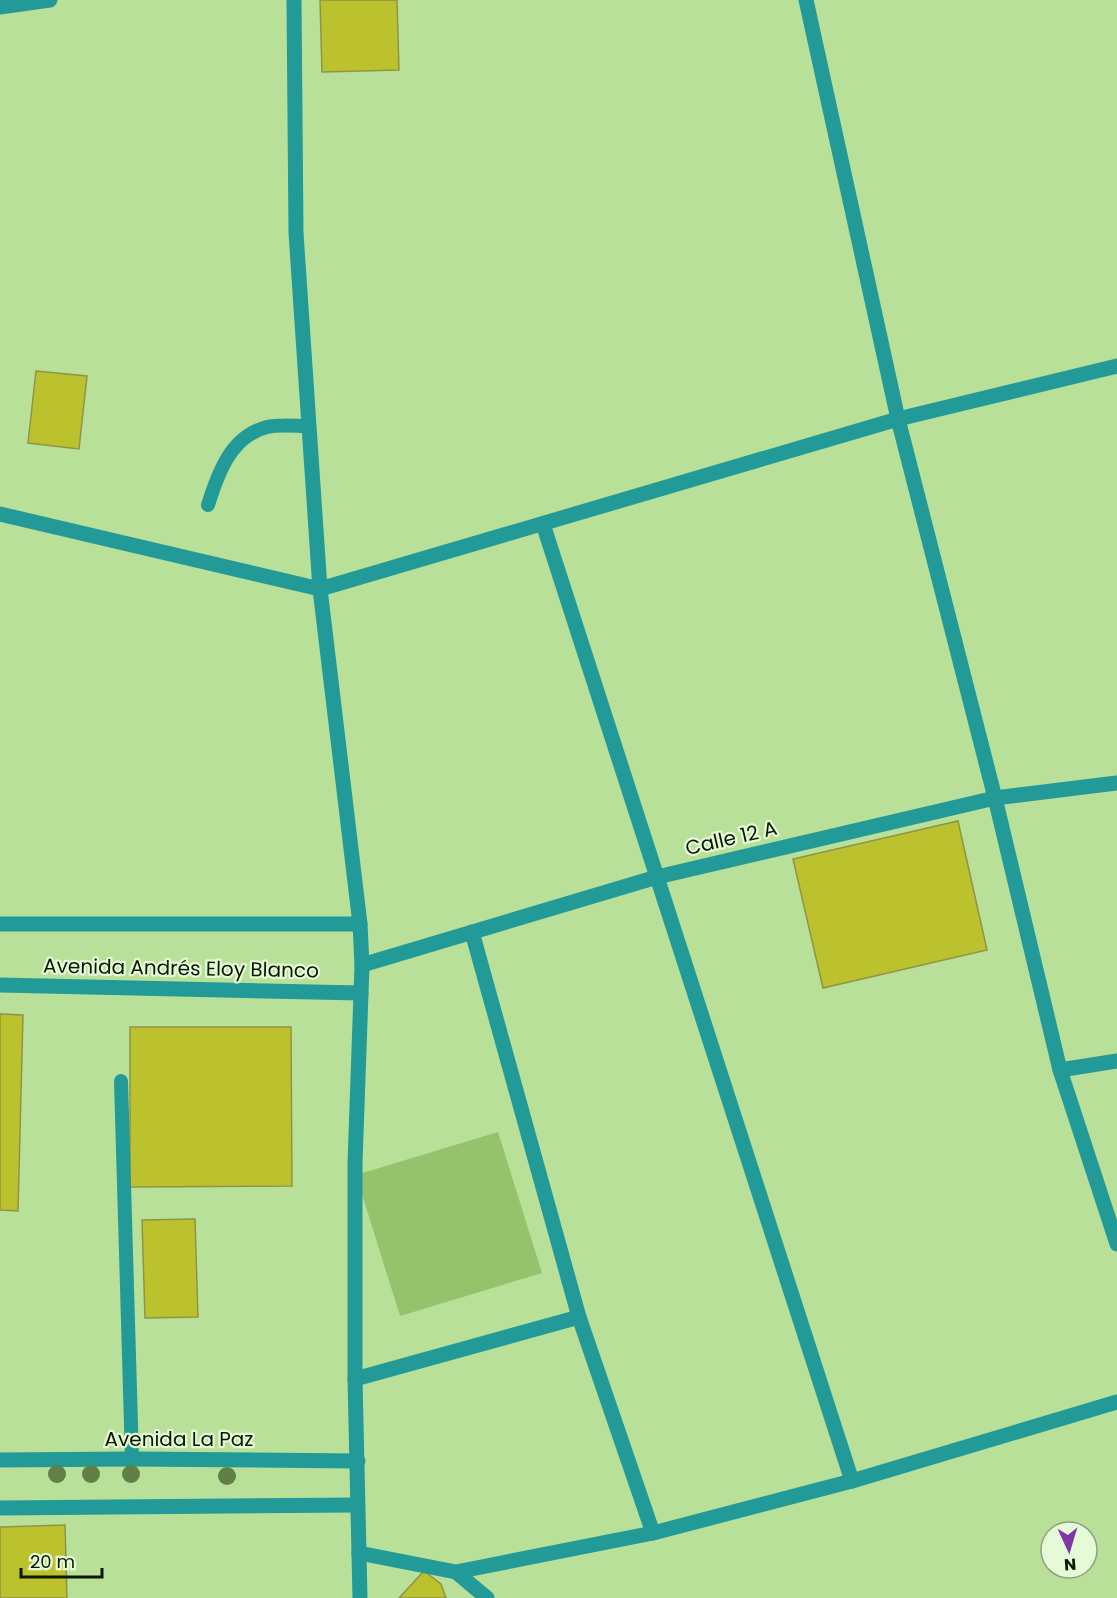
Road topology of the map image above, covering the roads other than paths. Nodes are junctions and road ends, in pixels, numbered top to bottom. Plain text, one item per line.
1 (50, 0) edge
2 (294, 0) edge
3 (806, 0) edge
4 (0, 7) edge
5 (1117, 366) edge
6 (898, 419) junction
7 (309, 426) junction
8 (208, 505) dead end
9 (0, 514) edge
10 (543, 524) junction
11 (320, 589) junction
12 (1117, 783) edge
13 (995, 798) junction
14 (657, 877) junction
15 (0, 924) edge
16 (360, 924) junction
17 (472, 932) junction
18 (362, 965) junction
19 (0, 985) edge
20 (360, 993) junction
21 (1117, 1061) edge
22 (1060, 1070) junction
23 (121, 1081) dead end
24 (1117, 1244) edge
25 (579, 1317) junction
26 (355, 1379) junction
27 (1117, 1402) edge
28 (132, 1459) junction
29 (0, 1460) edge
30 (357, 1461) junction
31 (852, 1481) junction
32 (357, 1504) junction
33 (0, 1508) edge
34 (653, 1533) junction
35 (359, 1552) junction
36 (456, 1572) junction
37 (360, 1598) edge
38 (487, 1598) edge

1 - 4 street
2 - 7 street
3 - 6 street
5 - 6 street
6 - 10 street
6 - 13 street
7 - 8 lane
7 - 11 street
9 - 11 street
10 - 11 street
10 - 14 street
11 - 16 street
12 - 13 street, Calle 12 A
13 - 14 street, Calle 12 A
13 - 22 street
14 - 17 street, Calle 12 A
14 - 31 street
15 - 16 street
16 - 18 street
17 - 18 street, Calle 12 A
17 - 25 street
18 - 20 street
19 - 20 street, Avenida Andrés Eloy Blanco
20 - 26 street
21 - 22 street
22 - 24 street
23 - 28 lane
25 - 26 street
25 - 34 street
26 - 30 street
27 - 31 street
28 - 29 street, Avenida La Paz
28 - 30 street, Avenida La Paz
30 - 32 street
31 - 34 street
32 - 33 street
32 - 35 street
34 - 36 street
35 - 36 street
35 - 37 street
36 - 38 street

